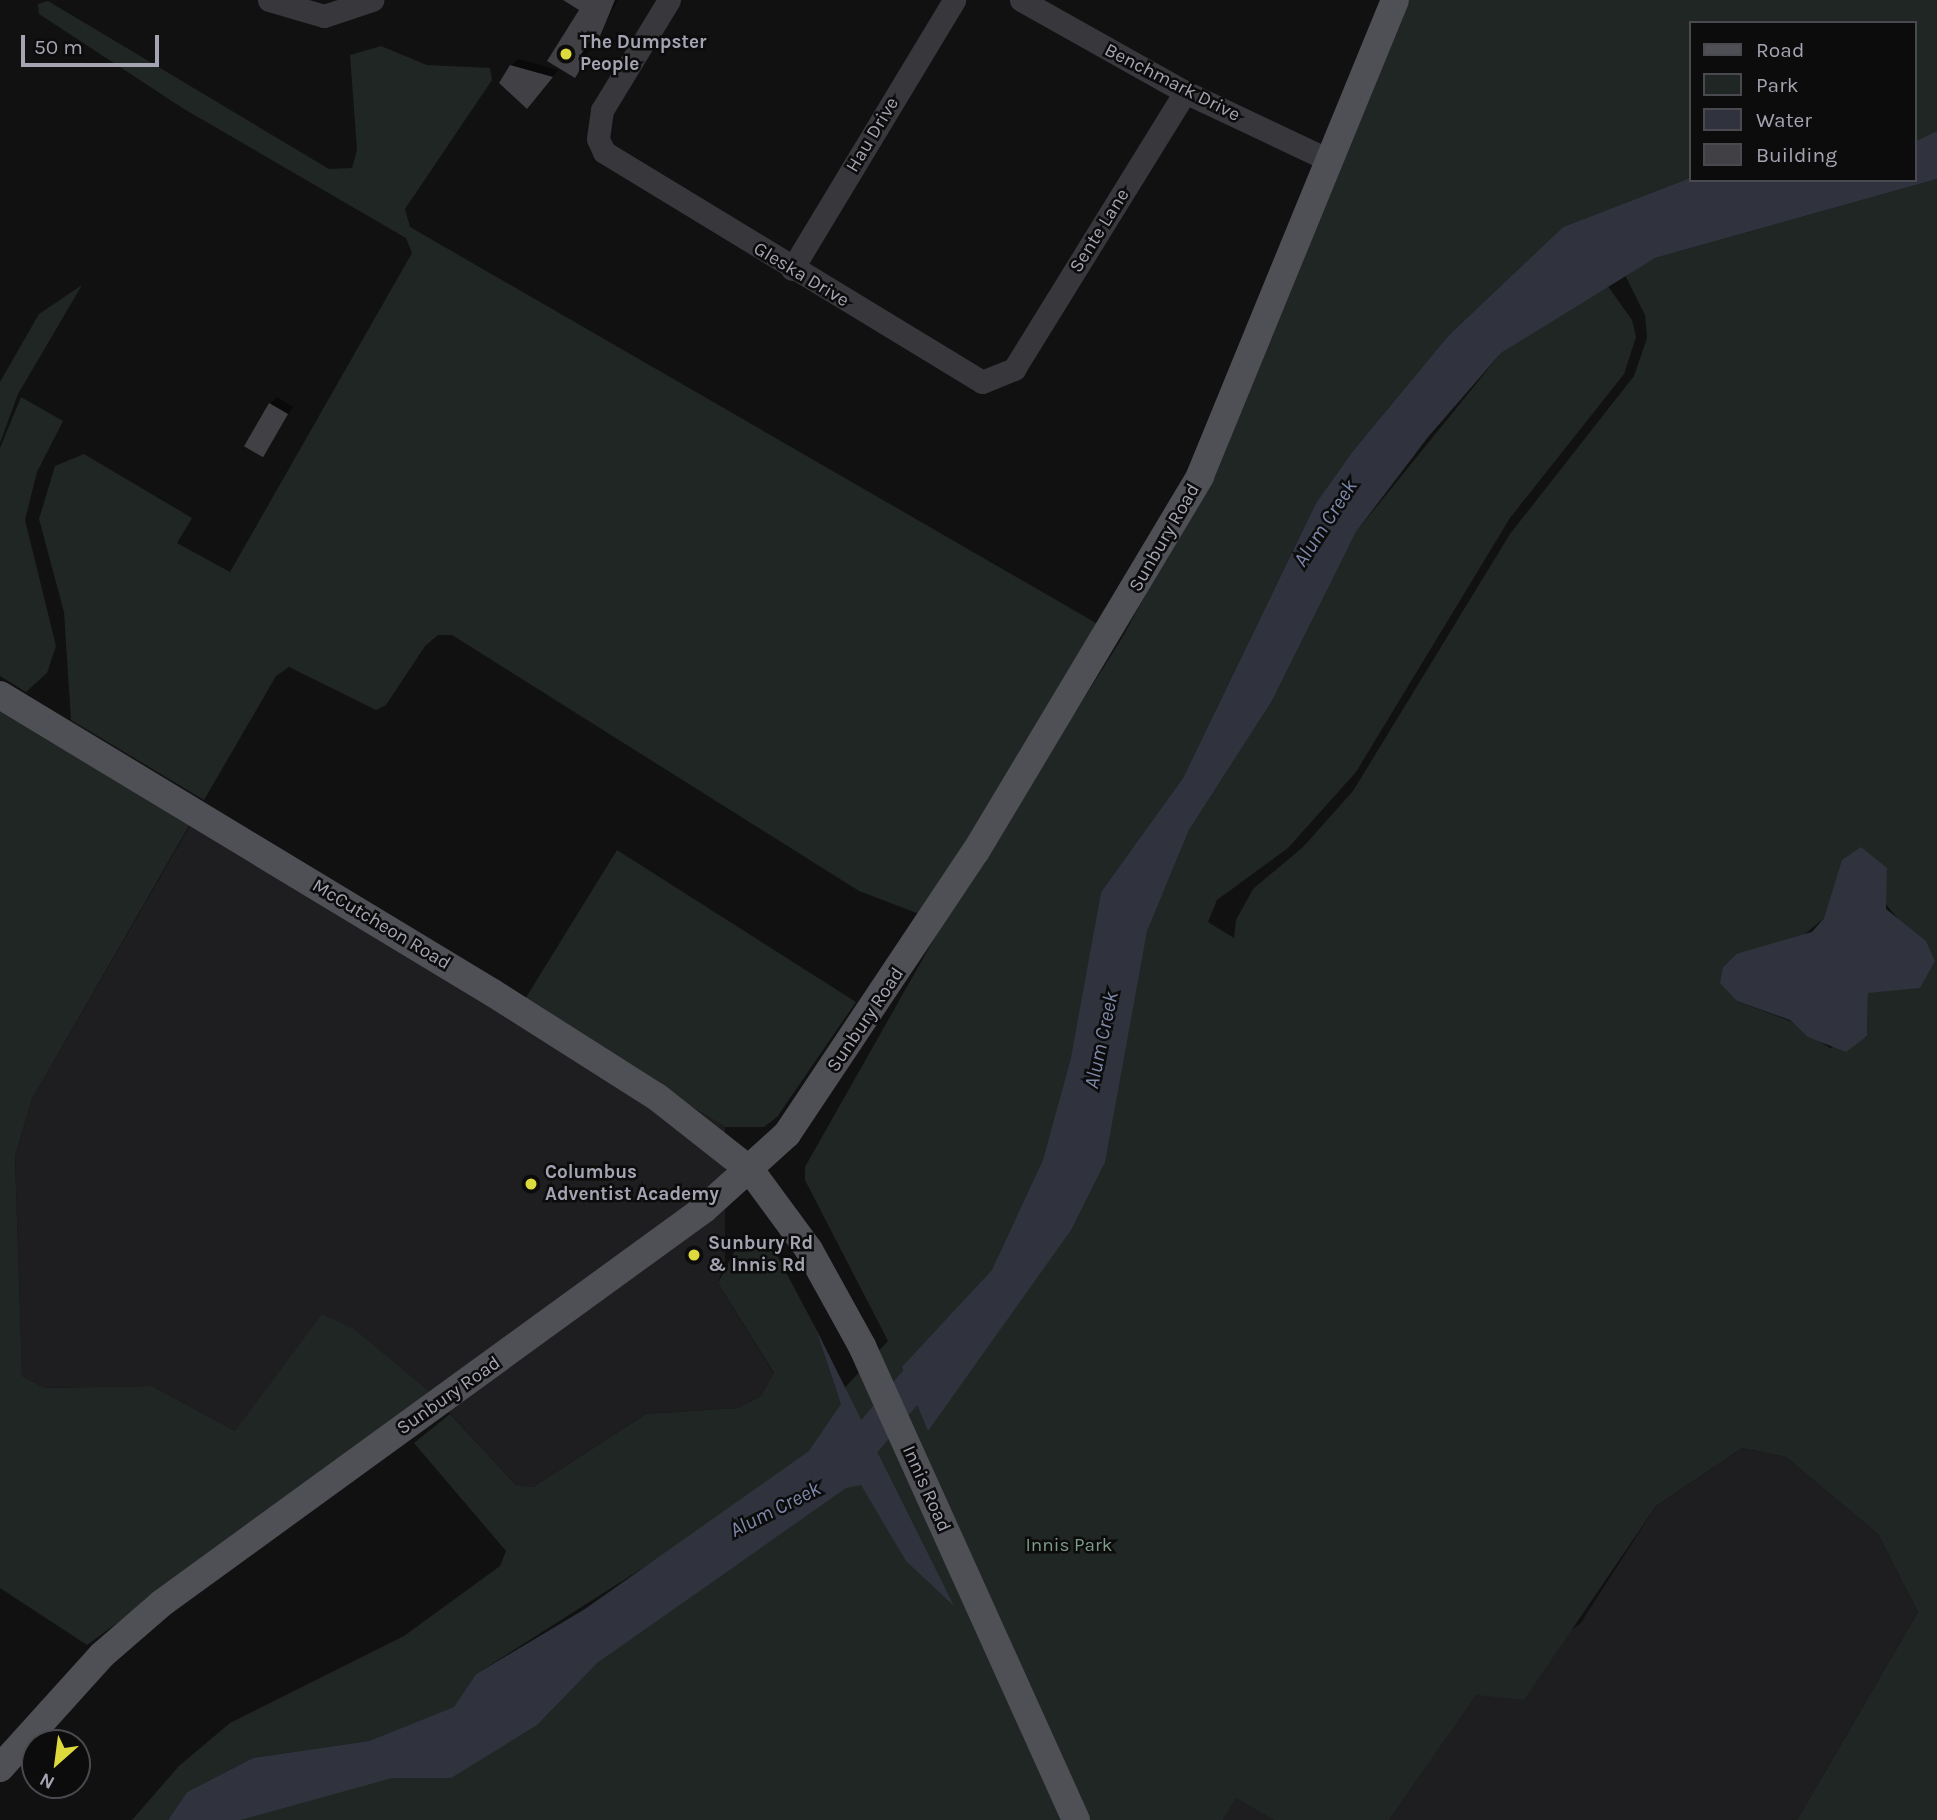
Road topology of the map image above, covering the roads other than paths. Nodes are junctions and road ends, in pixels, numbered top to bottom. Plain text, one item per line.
1 (269, 0) edge
2 (372, 0) edge
3 (669, 0) edge
4 (954, 0) edge
5 (1021, 0) edge
6 (1395, 0) edge
7 (1185, 92) junction
8 (1327, 159) junction
9 (792, 269) junction
10 (1014, 369) joint
11 (0, 695) edge
12 (751, 1171) junction
13 (0, 1768) edge
14 (1076, 1820) edge

1 - 2 street
3 - 9 street, Gleska Drive
4 - 9 street, Hau Drive
5 - 7 street, Benchmark Drive
6 - 8 main road, Sunbury Road
7 - 8 street, Benchmark Drive
7 - 10 street, Sente Lane
8 - 12 main road, Sunbury Road
9 - 10 street, Gleska Drive
11 - 12 main road, McCutcheon Road
12 - 13 main road, Sunbury Road
12 - 14 main road, Innis Road

